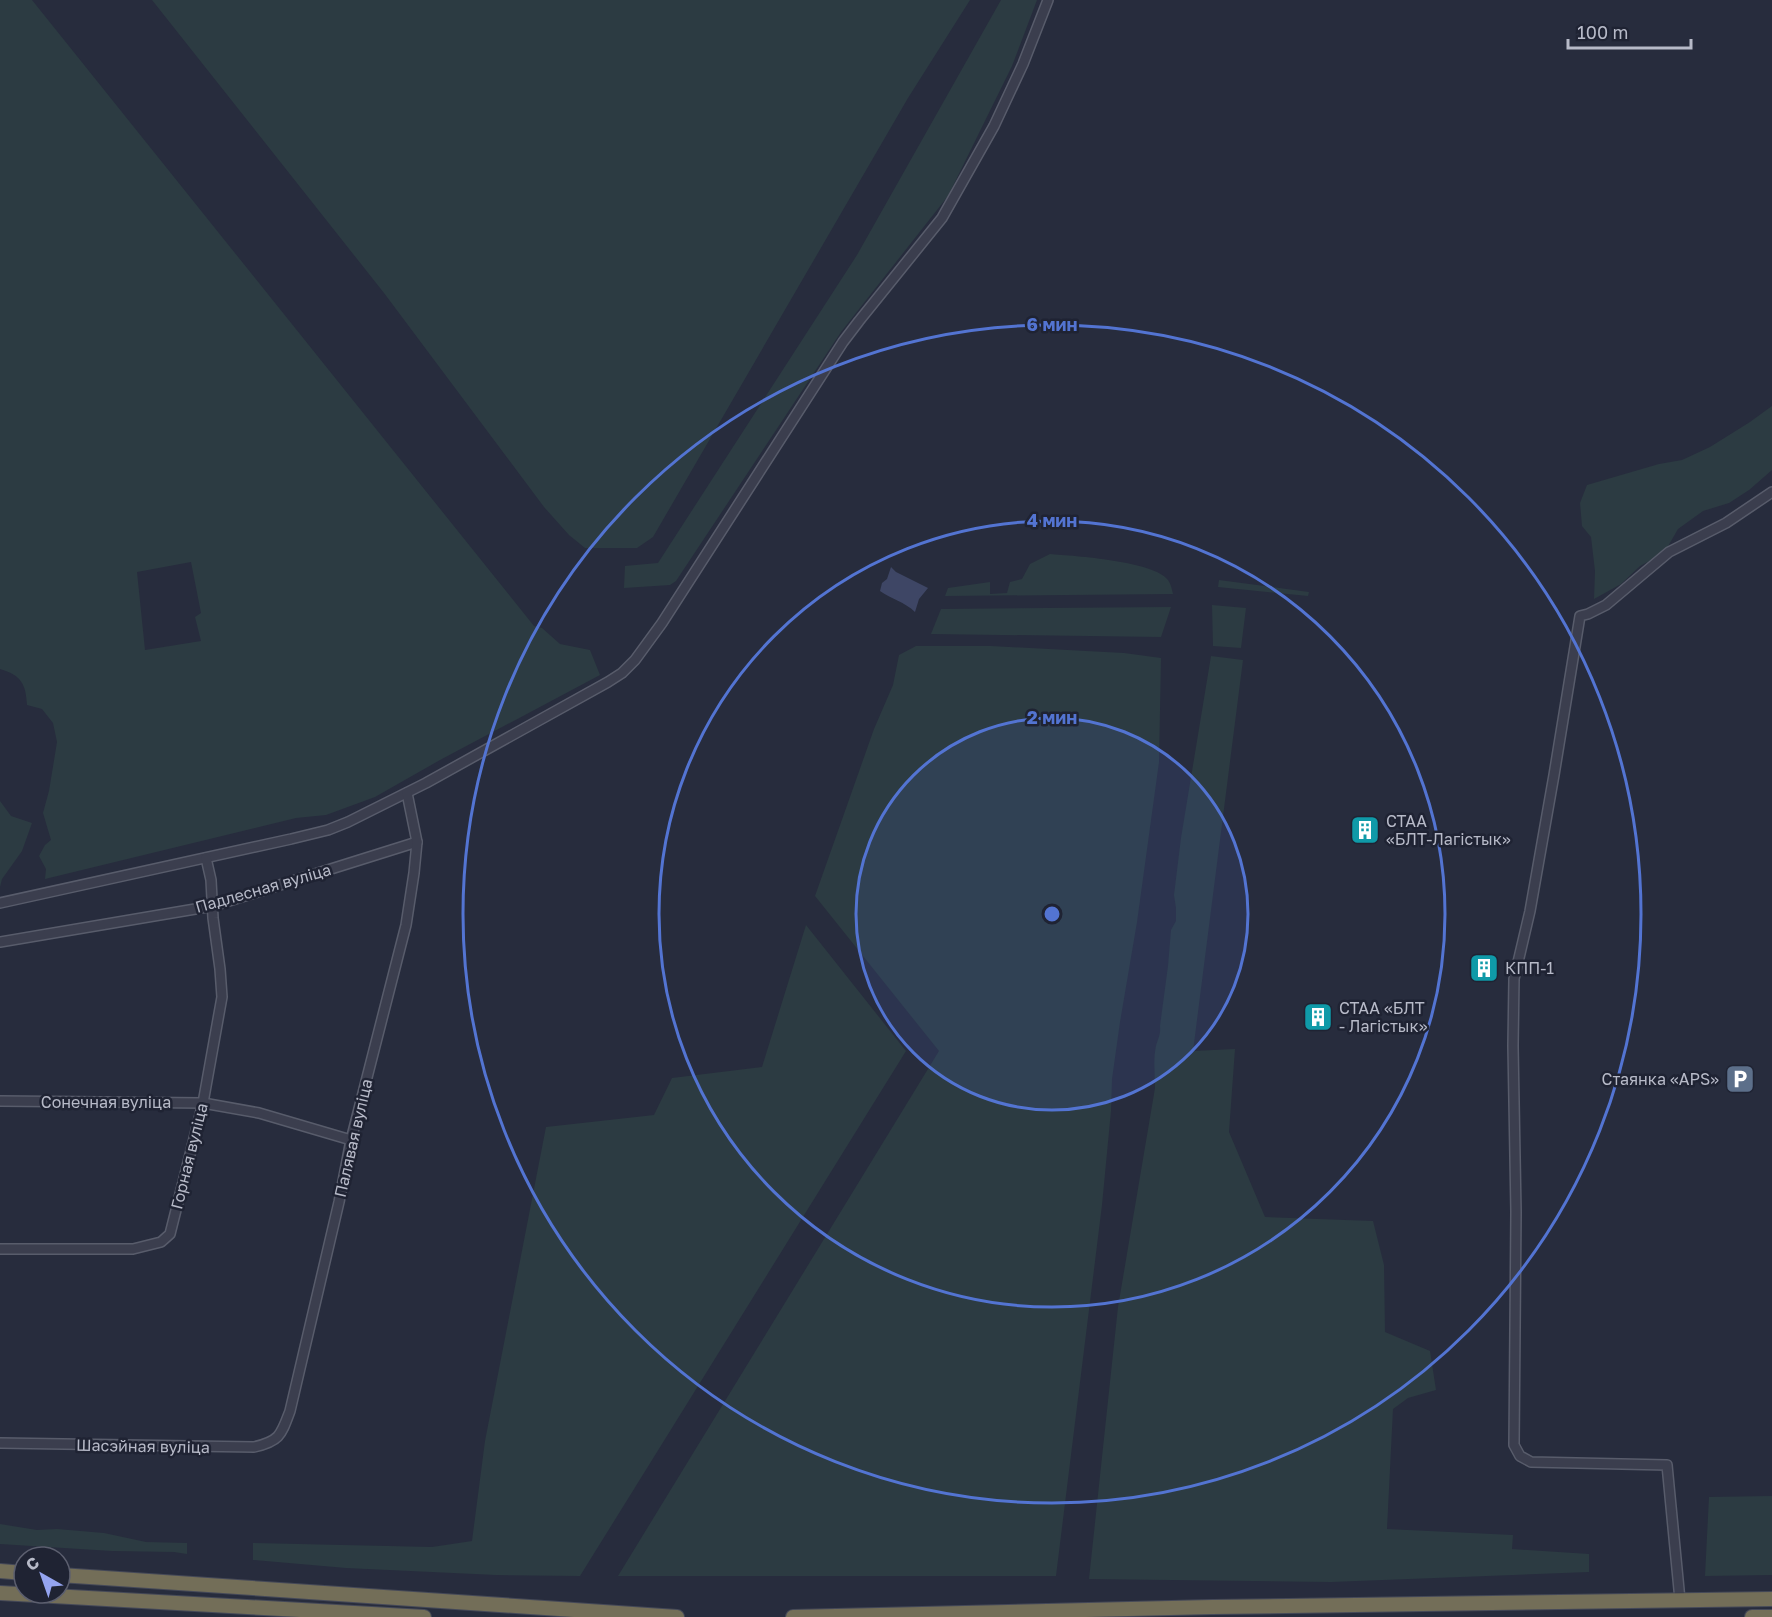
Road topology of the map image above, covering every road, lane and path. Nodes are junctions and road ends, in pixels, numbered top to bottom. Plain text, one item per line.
1 (1048, 0) edge
2 (1772, 492) edge
3 (407, 792) junction
4 (417, 842) junction
5 (206, 858) junction
6 (0, 903) edge
7 (213, 906) junction
8 (0, 942) edge
9 (0, 1101) edge
10 (203, 1103) junction
11 (351, 1140) junction
12 (0, 1249) edge
13 (282, 1433) joint
14 (0, 1443) edge
15 (72, 1576) edge
16 (0, 1593) edge
17 (1772, 1599) edge
18 (1680, 1600) junction
19 (424, 1617) edge
20 (677, 1617) edge
21 (793, 1617) edge
22 (1752, 1617) edge
23 (1772, 1617) edge

1 - 3 street
2 - 18 street
3 - 4 street, Палявая вуліца
3 - 5 street
4 - 7 street, Падлесная вуліца
4 - 11 street, Палявая вуліца
5 - 6 street
5 - 7 street, Горная вуліца
7 - 8 street, Падлесная вуліца
7 - 10 street, Горная вуліца
9 - 10 street, Сонечная вуліца
10 - 11 street, Сонечная вуліца
10 - 12 street, Горная вуліца
11 - 13 street, Палявая вуліца
13 - 14 street, Шасэйная вуліца
15 - 20 highway
16 - 19 highway
17 - 18 highway
18 - 21 highway
22 - 23 highway

